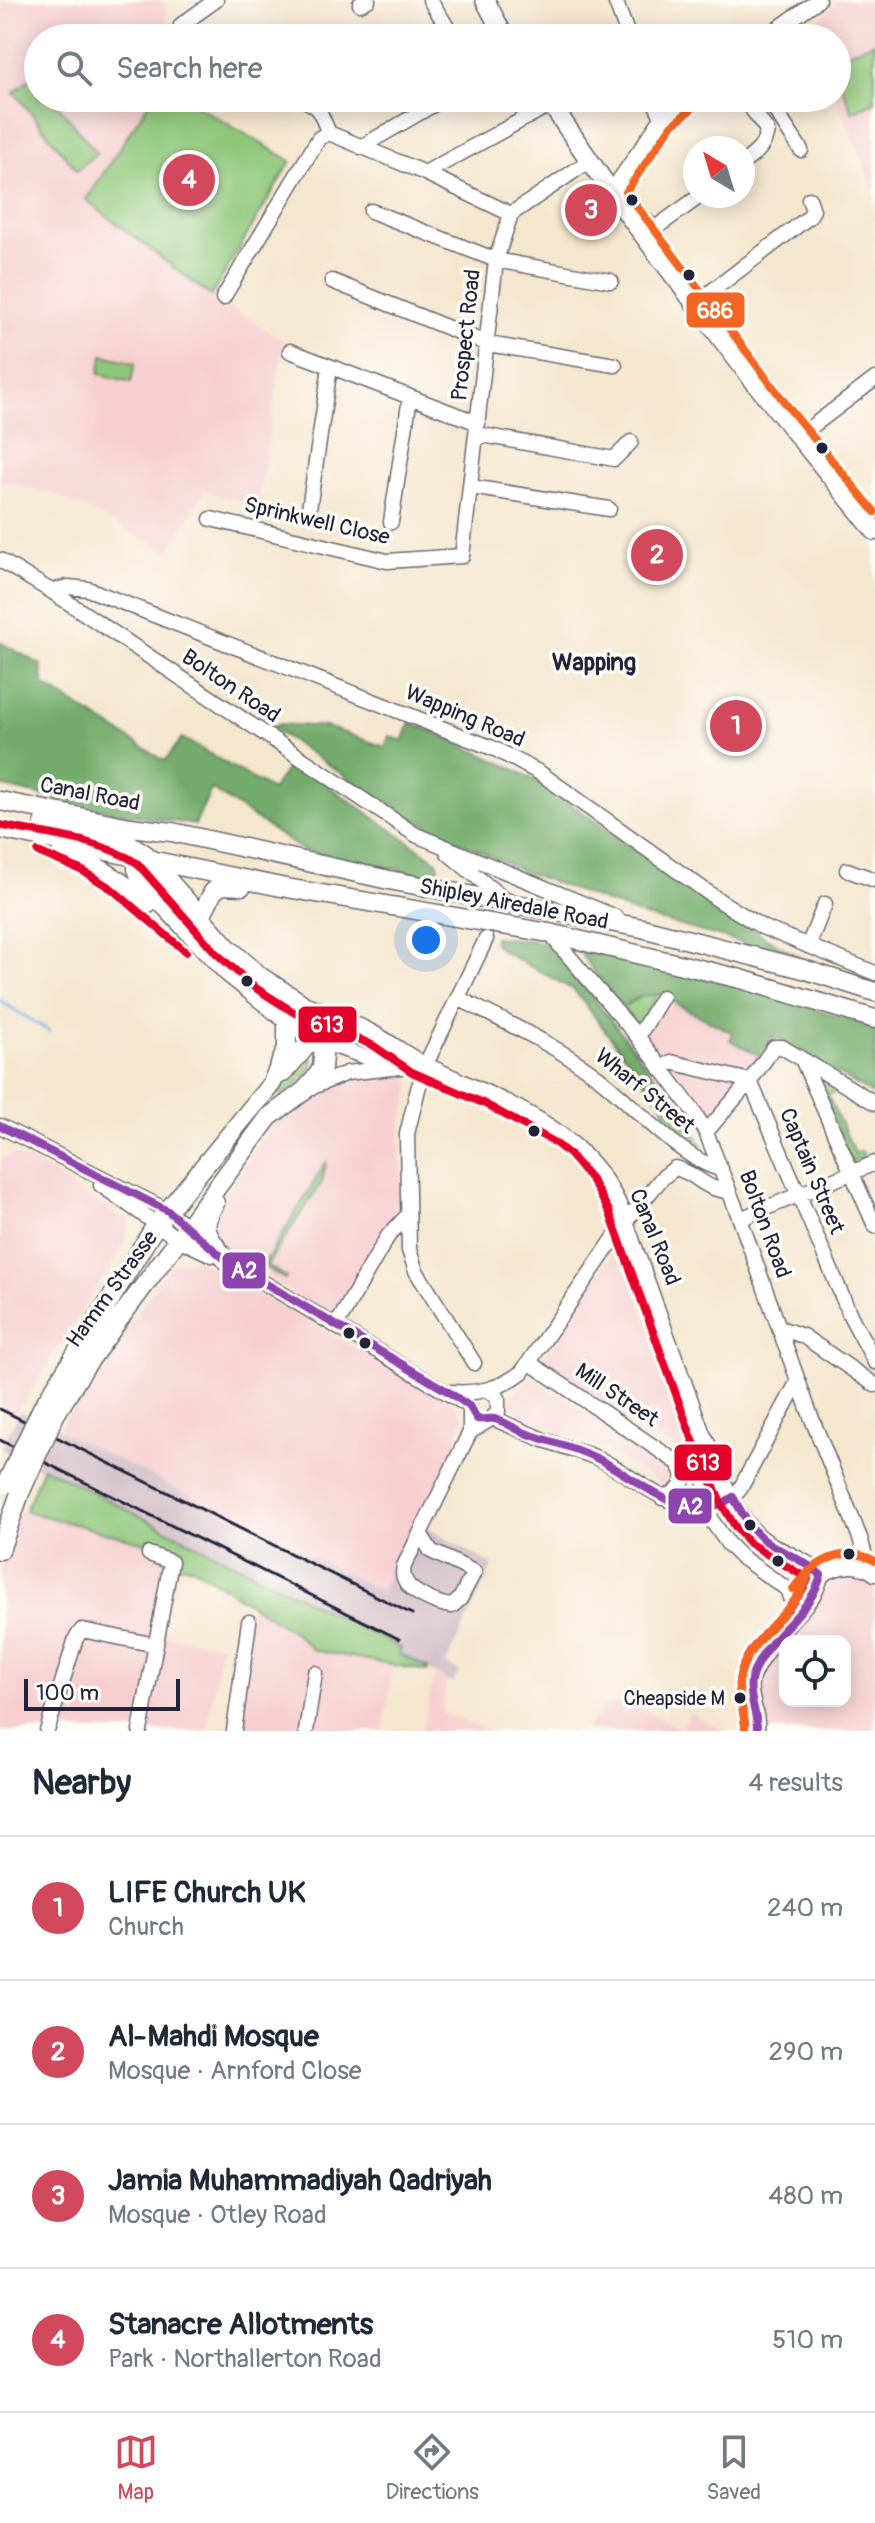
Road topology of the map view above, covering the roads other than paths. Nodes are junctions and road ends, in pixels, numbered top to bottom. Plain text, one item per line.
1 (216, 0) edge
2 (430, 0) edge
3 (485, 0) edge
4 (615, 0) edge
5 (818, 0) edge
6 (182, 24) edge
7 (445, 24) edge
8 (495, 24) edge
9 (624, 24) edge
10 (785, 24) edge
11 (320, 112) edge
12 (421, 112) edge
13 (530, 112) edge
14 (556, 112) edge
15 (659, 112) edge
16 (670, 112) edge
17 (754, 112) edge
18 (662, 118) junction
19 (767, 130) junction
20 (329, 133) junction
21 (361, 147) junction
22 (801, 150) dead end
23 (755, 154) edge
24 (589, 161) junction
25 (425, 173) junction
26 (611, 192) junction
27 (809, 199) dead end
28 (683, 208) edge
29 (371, 211) dead end
30 (511, 214) junction
31 (645, 219) dead end
32 (496, 260) junction
33 (332, 281) dead end
34 (611, 281) dead end
35 (223, 298) dead end
36 (696, 303) junction
37 (488, 344) junction
38 (290, 351) dead end
39 (615, 365) dead end
40 (330, 367) junction
41 (875, 379) edge
42 (410, 397) junction
43 (478, 428) junction
44 (798, 437) junction
45 (631, 442) dead end
46 (471, 487) junction
47 (309, 509) dead end
48 (609, 509) dead end
49 (211, 519) dead end
50 (391, 522) dead end
51 (875, 531) edge
52 (462, 556) joint
53 (0, 560) edge
54 (51, 591) junction
55 (0, 801) edge
56 (0, 813) edge
57 (0, 829) edge
58 (172, 832) junction
59 (20, 833) junction
60 (438, 845) junction
61 (143, 856) junction
62 (847, 870) dead end
63 (875, 880) edge
64 (281, 887) junction
65 (509, 904) junction
66 (825, 904) dead end
67 (200, 918) junction
68 (642, 928) junction
69 (549, 933) junction
70 (486, 939) dead end
71 (808, 946) junction
72 (206, 950) junction
73 (872, 987) edge
74 (662, 997) dead end
75 (458, 998) junction
76 (300, 1002) junction
77 (875, 1019) edge
78 (287, 1020) junction
79 (369, 1031) junction
80 (322, 1037) junction
81 (638, 1037) junction
82 (802, 1059) junction
83 (422, 1062) junction
84 (661, 1069) junction
85 (750, 1081) junction
86 (272, 1083) junction
87 (304, 1091) junction
88 (875, 1103) edge
89 (0, 1126) edge
90 (706, 1132) junction
91 (237, 1162) junction
92 (875, 1163) edge
93 (721, 1169) junction
94 (852, 1173) junction
95 (729, 1191) junction
96 (798, 1195) junction
97 (408, 1215) junction
98 (740, 1219) junction
99 (626, 1221) junction
100 (173, 1224) junction
101 (875, 1226) edge
102 (226, 1260) junction
103 (113, 1313) junction
104 (336, 1326) junction
105 (780, 1328) junction
106 (875, 1361) edge
107 (474, 1363) dead end
108 (530, 1363) junction
109 (798, 1381) junction
110 (507, 1384) junction
111 (875, 1385) edge
112 (475, 1400) junction
113 (495, 1412) junction
114 (470, 1432) junction
115 (703, 1434) junction
116 (8, 1491) edge
117 (662, 1498) junction
118 (721, 1503) junction
119 (421, 1535) junction
120 (0, 1550) edge
121 (149, 1554) dead end
122 (872, 1572) edge
123 (821, 1575) junction
124 (249, 1622) dead end
125 (789, 1623) junction
126 (156, 1645) junction
127 (315, 1673) dead end
128 (47, 1731) edge
129 (140, 1731) edge
130 (234, 1731) edge
131 (306, 1731) edge
132 (757, 1731) edge

1 - 6 street
2 - 7 street
3 - 8 main road
4 - 9 street
5 - 10 street
11 - 20 street
12 - 21 street
13 - 25 street
14 - 24 main road
15 - 18 street
16 - 18 street
17 - 19 street
18 - 26 street
19 - 22 street
19 - 23 street
20 - 21 street
20 - 35 street
21 - 25 street
24 - 26 main road
24 - 30 street
25 - 30 street
26 - 36 main road
27 - 36 street
28 - 31 street
29 - 32 street
30 - 32 street, Prospect Road
32 - 34 street
32 - 37 street, Prospect Road
33 - 37 street
36 - 44 main road
37 - 39 street
37 - 43 street, Prospect Road
38 - 40 street
40 - 42 street
40 - 47 street
41 - 44 street
42 - 43 street
42 - 50 street
43 - 45 street
43 - 46 street, Prospect Road
44 - 51 main road
46 - 48 street
46 - 52 street, Prospect Road
49 - 52 street, Sprinkwell Close
53 - 54 street, Bolton Road
54 - 60 street, Bolton Road
54 - 71 street, Wapping Road
55 - 58 main road, Canal Road
56 - 61 main road
57 - 59 main road
58 - 61 main road
58 - 65 main road, Shipley Airedale Road
59 - 61 main road
59 - 72 main road
60 - 65 street, Bolton Road
60 - 68 street, Bolton Road
61 - 64 main road, Shipley Airedale Road
61 - 67 main road, Canal Road
61 - 72 main road
62 - 63 street
64 - 67 main road
64 - 69 main road, Shipley Airedale Road
65 - 68 main road, Shipley Airedale Road
65 - 69 main road
66 - 71 street
67 - 76 main road, Canal Road
68 - 73 main road, Shipley Airedale Road
69 - 77 main road, Shipley Airedale Road
69 - 81 street, Bolton Road
70 - 75 street
71 - 73 street, Wapping Road
72 - 78 main road
74 - 81 street
75 - 83 street
75 - 93 street, Wharf Street
76 - 79 street, Canal Road
76 - 80 main road
78 - 80 main road
78 - 86 main road, Hamm Strasse
79 - 80 street
79 - 83 street, Canal Road
80 - 83 street, Canal Road
80 - 86 main road
80 - 87 main road, Hamm Strasse
81 - 84 street, Bolton Road
82 - 85 street
82 - 88 street
82 - 94 street
83 - 87 street
83 - 97 street
83 - 99 street, Canal Road
84 - 85 street
84 - 90 street, Bolton Road
85 - 90 street
85 - 96 street, Captain Street
86 - 100 main road, Hamm Strasse
87 - 91 main road, Hamm Strasse
89 - 100 street
90 - 93 street, Bolton Road
91 - 100 main road, Hamm Strasse
91 - 102 main road
92 - 94 street
93 - 95 street, Bolton Road
94 - 96 street
94 - 101 street
95 - 98 street, Bolton Road
95 - 99 street
96 - 98 street
96 - 106 street, Captain Street
97 - 104 street
97 - 107 street
98 - 105 street, Bolton Road
99 - 108 street
99 - 115 street, Canal Road
100 - 102 street
100 - 103 main road, Hamm Strasse
100 - 103 main road, Hamm Strasse
102 - 104 street
103 - 116 main road, Hamm Strasse, bridge
104 - 112 street
105 - 109 street, Bolton Road
105 - 111 street
108 - 110 street
108 - 117 street, Mill Street
109 - 118 street
109 - 122 street, Bolton Road
110 - 112 street
110 - 113 street
112 - 113 street
112 - 113 street
112 - 114 street
113 - 114 street
113 - 117 street
114 - 119 street
115 - 118 street, Canal Road
115 - 118 street, Canal Road
116 - 120 main road, Hamm Strasse
117 - 118 street
118 - 123 street, Canal Road
118 - 125 street, Canal Road
119 - 119 street
121 - 126 street
122 - 123 street
123 - 125 street
124 - 130 street
125 - 132 street
126 - 128 street
126 - 129 street
127 - 131 street

